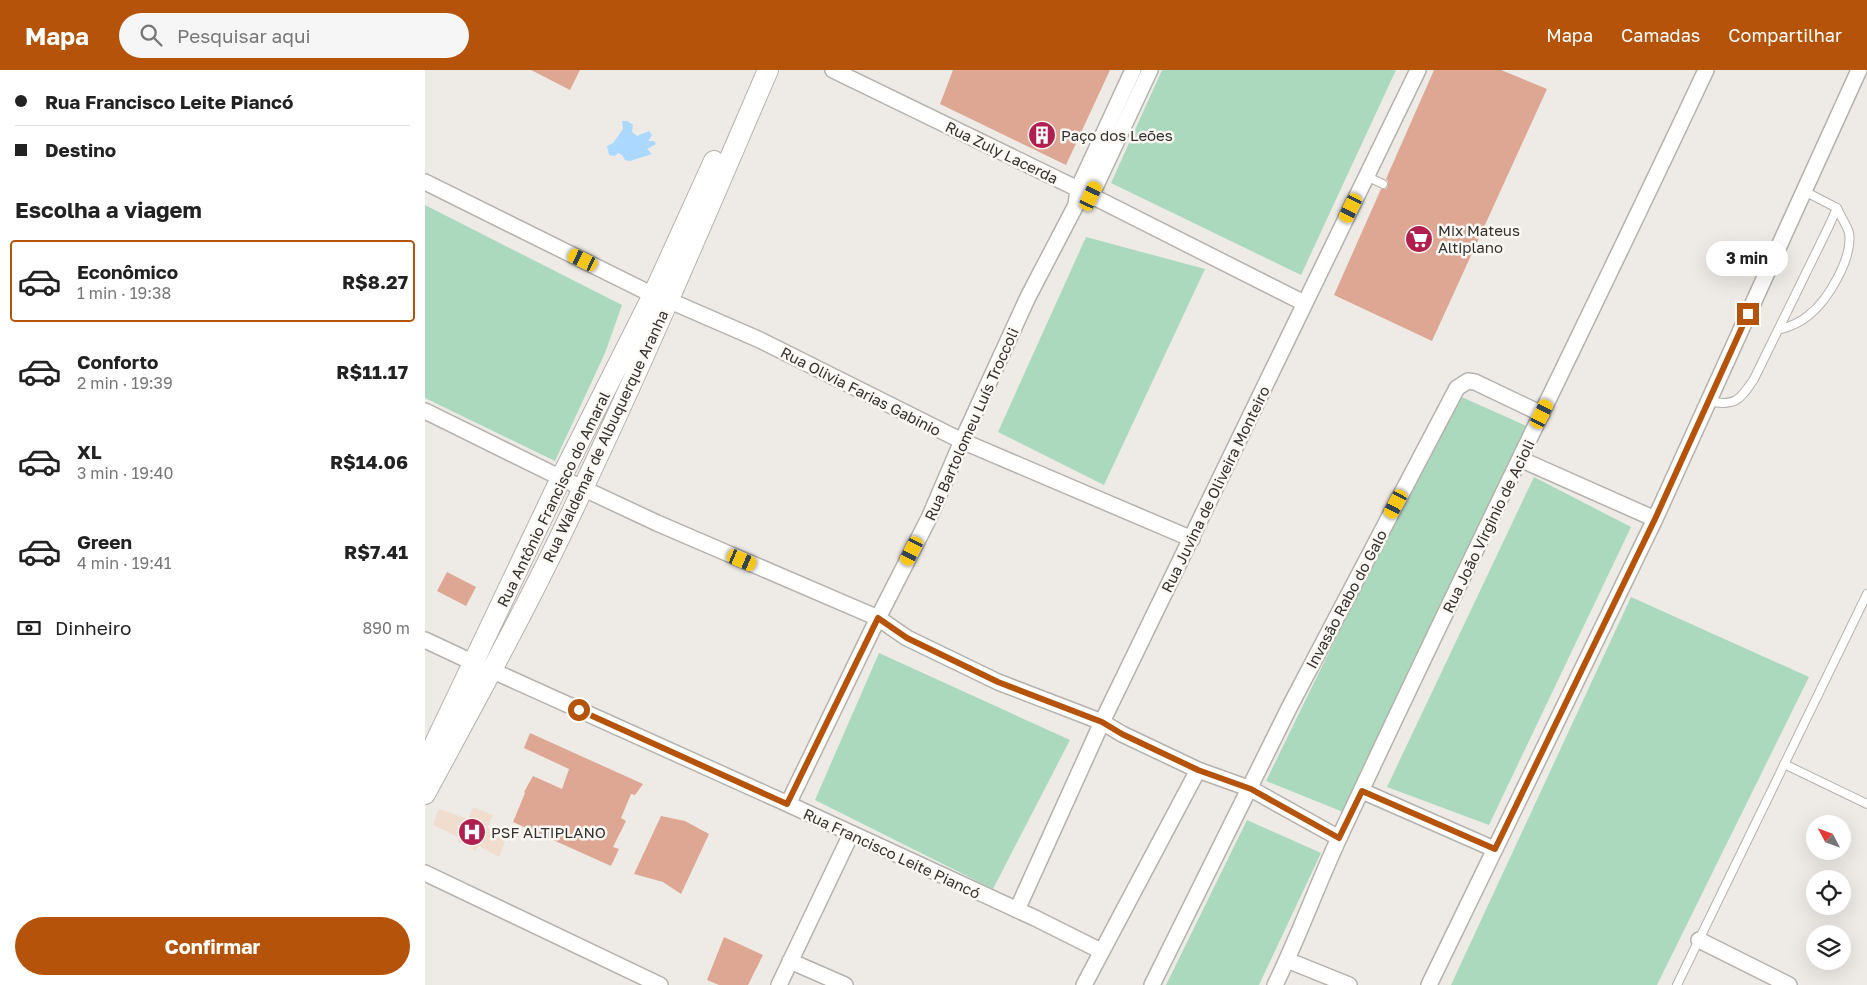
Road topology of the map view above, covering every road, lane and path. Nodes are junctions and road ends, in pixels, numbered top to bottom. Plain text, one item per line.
1 (755, 70) edge
2 (768, 70) edge
3 (833, 70) edge
4 (1133, 70) edge
5 (1149, 70) edge
6 (1418, 70) edge
7 (1707, 70) edge
8 (1859, 70) edge
9 (1366, 176) junction
10 (425, 182) edge
11 (1383, 184) dead end
12 (1805, 190) junction
13 (1085, 193) junction
14 (1837, 208) junction
15 (661, 298) junction
16 (1305, 303) junction
17 (1778, 330) junction
18 (1708, 402) junction
19 (425, 411) edge
20 (1542, 414) junction
21 (962, 441) junction
22 (1520, 459) junction
23 (561, 478) junction
24 (584, 488) junction
25 (1655, 519) junction
26 (1193, 539) junction
27 (1867, 594) edge
28 (878, 618) junction
29 (425, 640) edge
30 (483, 667) junction
31 (1102, 722) junction
32 (425, 764) edge
33 (1784, 764) junction
34 (1198, 770) junction
35 (1251, 789) junction
36 (1362, 791) junction
37 (425, 794) edge
38 (787, 804) junction
39 (1867, 804) edge
40 (851, 834) junction
41 (1339, 838) junction
42 (1495, 849) junction
43 (425, 873) edge
44 (1017, 910) junction
45 (1699, 940) junction
46 (1101, 951) junction
47 (1287, 960) junction
48 (791, 961) junction
49 (660, 985) edge
50 (779, 985) edge
51 (845, 985) edge
52 (1084, 985) edge
53 (1152, 985) edge
54 (1275, 985) edge
55 (1349, 985) edge
56 (1429, 985) edge
57 (1677, 985) edge
58 (1789, 985) edge

1 - 15 street, Rua Antônio Francisco do Amaral
2 - 15 street, Rua Waldemar de Albuquerque Aranha
3 - 13 street, Rua Zuly Lacerda
4 - 13 street
5 - 13 street
6 - 9 street, Rua Juvina de Oliveira Monteiro
7 - 20 street, Rua João Virginio de Acioli
8 - 12 street
9 - 11 lane
9 - 16 street, Rua Juvina de Oliveira Monteiro
10 - 15 street, Rua Olivia Farias Gabinio
12 - 14 lane
12 - 18 street
13 - 16 street, Rua Zuly Lacerda
13 - 21 street, Rua Bartolomeu Luís Troccoli
14 - 17 lane
14 - 17 lane
15 - 21 street, Rua Olivia Farias Gabinio
15 - 23 street, Rua Antônio Francisco do Amaral
15 - 24 street, Rua Waldemar de Albuquerque Aranha
16 - 26 street, Rua Juvina de Oliveira Monteiro
17 - 18 lane
18 - 25 street
19 - 23 street
20 - 22 street, Rua João Virginio de Acioli
20 - 35 street, Invasão Rabo do Galo
21 - 26 street, Rua Olivia Farias Gabinio
21 - 28 street, Rua Bartolomeu Luís Troccoli
22 - 25 street
22 - 36 street, Rua João Virginio de Acioli
23 - 24 street
23 - 30 street, Rua Antônio Francisco do Amaral
24 - 28 street
24 - 30 street, Rua Waldemar de Albuquerque Aranha
25 - 42 street
26 - 31 street, Rua Juvina de Oliveira Monteiro
27 - 33 lane
28 - 31 street
28 - 38 street, Rua Bartolomeu Luís Troccoli
29 - 30 street, Rua Francisco Leite Piancó
30 - 32 street, Rua Antônio Francisco do Amaral
30 - 37 street, Rua Waldemar de Albuquerque Aranha
30 - 38 street, Rua Francisco Leite Piancó
31 - 34 street
31 - 44 street, Rua Juvina de Oliveira Monteiro
33 - 39 lane
33 - 45 lane
34 - 35 street
34 - 46 street
35 - 41 street
35 - 53 street, Invasão Rabo do Galo
36 - 41 street, Rua João Virginio de Acioli
36 - 42 street
38 - 40 street, Rua Francisco Leite Piancó
40 - 44 street, Rua Francisco Leite Piancó
40 - 48 street
41 - 47 street, Rua João Virginio de Acioli
42 - 56 street
43 - 49 street
44 - 46 street, Rua Francisco Leite Piancó
45 - 57 lane
45 - 58 street
46 - 52 street
47 - 54 street, Rua João Virginio de Acioli
47 - 55 street
48 - 50 street
48 - 51 street

